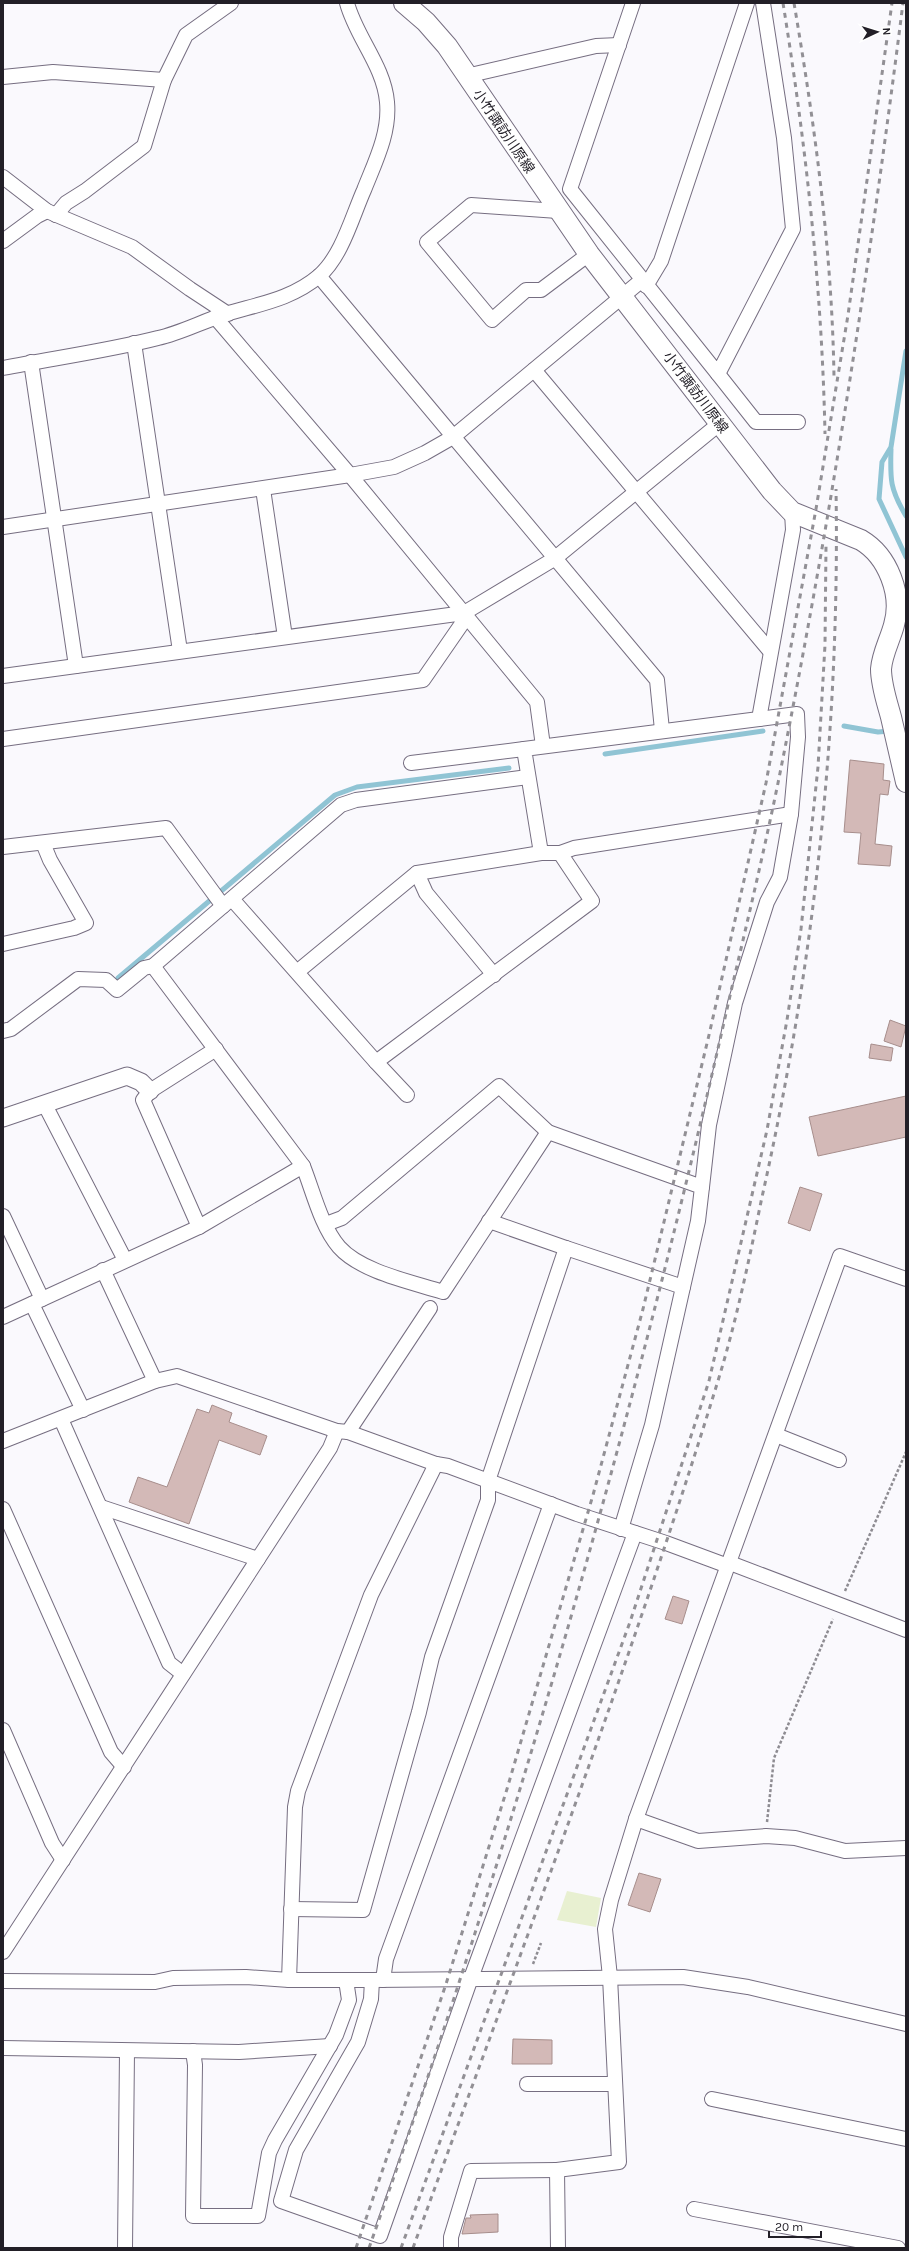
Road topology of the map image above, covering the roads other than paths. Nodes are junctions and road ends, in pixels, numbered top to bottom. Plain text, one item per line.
1 (231, 3) edge
2 (347, 3) edge
3 (404, 3) edge
4 (633, 3) edge
5 (747, 3) edge
6 (763, 3) edge
7 (619, 45) junction
8 (3, 76) edge
9 (466, 76) junction
10 (164, 80) junction
11 (3, 177) edge
12 (570, 189) junction
13 (556, 208) junction
14 (52, 213) junction
15 (3, 241) edge
16 (589, 254) junction
17 (319, 276) junction
18 (644, 283) junction
19 (622, 296) junction
20 (222, 315) junction
21 (134, 343) junction
22 (31, 362) junction
23 (3, 368) edge
24 (534, 370) junction
25 (718, 374) junction
26 (798, 422) dead end
27 (719, 424) junction
28 (453, 437) junction
29 (350, 475) junction
30 (263, 489) junction
31 (636, 492) junction
32 (158, 504) junction
33 (792, 512) junction
34 (55, 520) junction
35 (3, 527) edge
36 (554, 559) junction
37 (464, 613) junction
38 (285, 637) junction
39 (180, 651) junction
40 (770, 651) junction
41 (76, 666) junction
42 (3, 676) edge
43 (759, 718) junction
44 (662, 730) junction
45 (3, 739) edge
46 (543, 746) junction
47 (524, 749) junction
48 (411, 763) dead end
49 (528, 777) junction
50 (906, 782) edge
51 (791, 814) junction
52 (43, 843) junction
53 (3, 847) edge
54 (541, 853) junction
55 (560, 854) junction
56 (417, 873) junction
57 (225, 902) junction
58 (3, 944) edge
59 (153, 966) junction
60 (297, 972) junction
61 (494, 975) junction
62 (3, 1031) edge
63 (216, 1049) junction
64 (376, 1062) junction
65 (150, 1091) junction
66 (406, 1095) dead end
67 (45, 1105) junction
68 (3, 1118) edge
69 (548, 1132) junction
70 (303, 1166) junction
71 (702, 1187) junction
72 (3, 1216) edge
73 (489, 1221) junction
74 (326, 1224) junction
75 (199, 1227) junction
76 (566, 1248) junction
77 (125, 1260) junction
78 (103, 1270) junction
79 (906, 1279) edge
80 (683, 1287) junction
81 (37, 1301) junction
82 (430, 1308) dead end
83 (3, 1317) edge
84 (155, 1381) junction
85 (83, 1410) junction
86 (61, 1419) junction
87 (342, 1432) junction
88 (776, 1435) junction
89 (5, 1437) edge
90 (839, 1460) dead end
91 (436, 1464) junction
92 (488, 1481) junction
93 (551, 1504) junction
94 (101, 1508) junction
95 (3, 1509) edge
96 (628, 1531) junction
97 (258, 1559) junction
98 (729, 1564) junction
99 (906, 1630) edge
100 (183, 1674) junction
101 (3, 1730) edge
102 (124, 1767) junction
103 (636, 1819) junction
104 (906, 1848) edge
105 (63, 1860) junction
106 (291, 1908) junction
107 (4, 1945) edge
108 (610, 1977) junction
109 (472, 1978) junction
110 (289, 1980) junction
111 (346, 1980) junction
112 (378, 1980) junction
113 (3, 1981) edge
114 (906, 2024) edge
115 (330, 2046) junction
116 (3, 2048) edge
117 (127, 2051) junction
118 (193, 2051) junction
119 (527, 2084) dead end
120 (615, 2084) junction
121 (712, 2098) dead end
122 (906, 2139) edge
123 (557, 2170) junction
124 (694, 2209) dead end
125 (125, 2248) edge
126 (451, 2248) edge
127 (558, 2248) edge
128 (898, 2248) edge

1 - 10 street
2 - 17 street
3 - 9 main road, 小竹諏訪川原線
4 - 7 street
5 - 18 street
6 - 25 street
7 - 9 street
7 - 12 street
8 - 10 street
9 - 13 main road, 小竹諏訪川原線
10 - 14 street
11 - 14 street
12 - 13 street
12 - 18 street
13 - 16 main road, 小竹諏訪川原線
13 - 16 street
14 - 15 street
14 - 20 street
16 - 19 main road, 小竹諏訪川原線
17 - 20 street
17 - 28 street
18 - 19 street
18 - 25 street
19 - 24 street
19 - 27 main road, 小竹諏訪川原線
20 - 21 street
20 - 29 street
21 - 22 street
21 - 32 street
22 - 23 street
22 - 34 street
24 - 28 street
24 - 31 street
25 - 26 street
27 - 31 street
27 - 33 main road, 小竹諏訪川原線
28 - 29 street
28 - 36 street
29 - 30 street
29 - 37 street
30 - 32 street
30 - 38 street
31 - 36 street
31 - 40 street
32 - 34 street
32 - 39 street
33 - 40 street
33 - 50 main road, 小竹諏訪川原線
34 - 35 street
34 - 41 street
36 - 37 street
36 - 44 street
37 - 38 street
37 - 45 street
37 - 46 street
38 - 39 street
39 - 41 street
40 - 43 street
41 - 42 street
43 - 44 street
43 - 51 street
44 - 46 street
46 - 47 street
47 - 48 street
47 - 49 street
49 - 54 street
49 - 57 street
51 - 55 street
51 - 71 street
52 - 53 street
52 - 57 street
52 - 58 street
54 - 55 street
54 - 56 street
55 - 61 street
56 - 60 street
56 - 61 street
57 - 59 street
57 - 60 street
59 - 62 street
59 - 63 street
60 - 64 street
61 - 64 street
63 - 65 street
63 - 70 street
64 - 66 street
65 - 67 street
65 - 75 street
67 - 68 street
67 - 77 street
69 - 71 street
69 - 73 street
69 - 74 street
70 - 74 street
70 - 75 street
71 - 80 street
72 - 81 street
73 - 74 street
73 - 76 street
75 - 77 street
76 - 80 street
76 - 92 street
77 - 78 street
78 - 81 street
78 - 84 street
79 - 88 street
80 - 96 street
81 - 83 street
81 - 85 street
82 - 87 street
84 - 85 street
84 - 87 street
85 - 86 street
86 - 89 street
86 - 94 street
87 - 91 street
87 - 97 street
88 - 90 street
88 - 98 street
91 - 92 street
91 - 106 street
92 - 93 street
92 - 106 street
93 - 96 street
93 - 112 street
94 - 97 street
94 - 100 street
95 - 102 street
96 - 98 street
96 - 109 street
97 - 100 street
98 - 99 street
98 - 103 street
100 - 102 street
101 - 105 street
102 - 105 street
103 - 104 street
103 - 108 street
105 - 107 street
106 - 110 street
108 - 109 street
108 - 114 street
108 - 120 street
109 - 112 street
109 - 112 street
110 - 111 street
110 - 113 street
111 - 112 street
111 - 115 street
115 - 118 street
115 - 118 street
116 - 117 street
117 - 118 street
117 - 125 street
119 - 120 street
120 - 123 street
121 - 122 street
123 - 126 street
123 - 127 street
124 - 128 street

